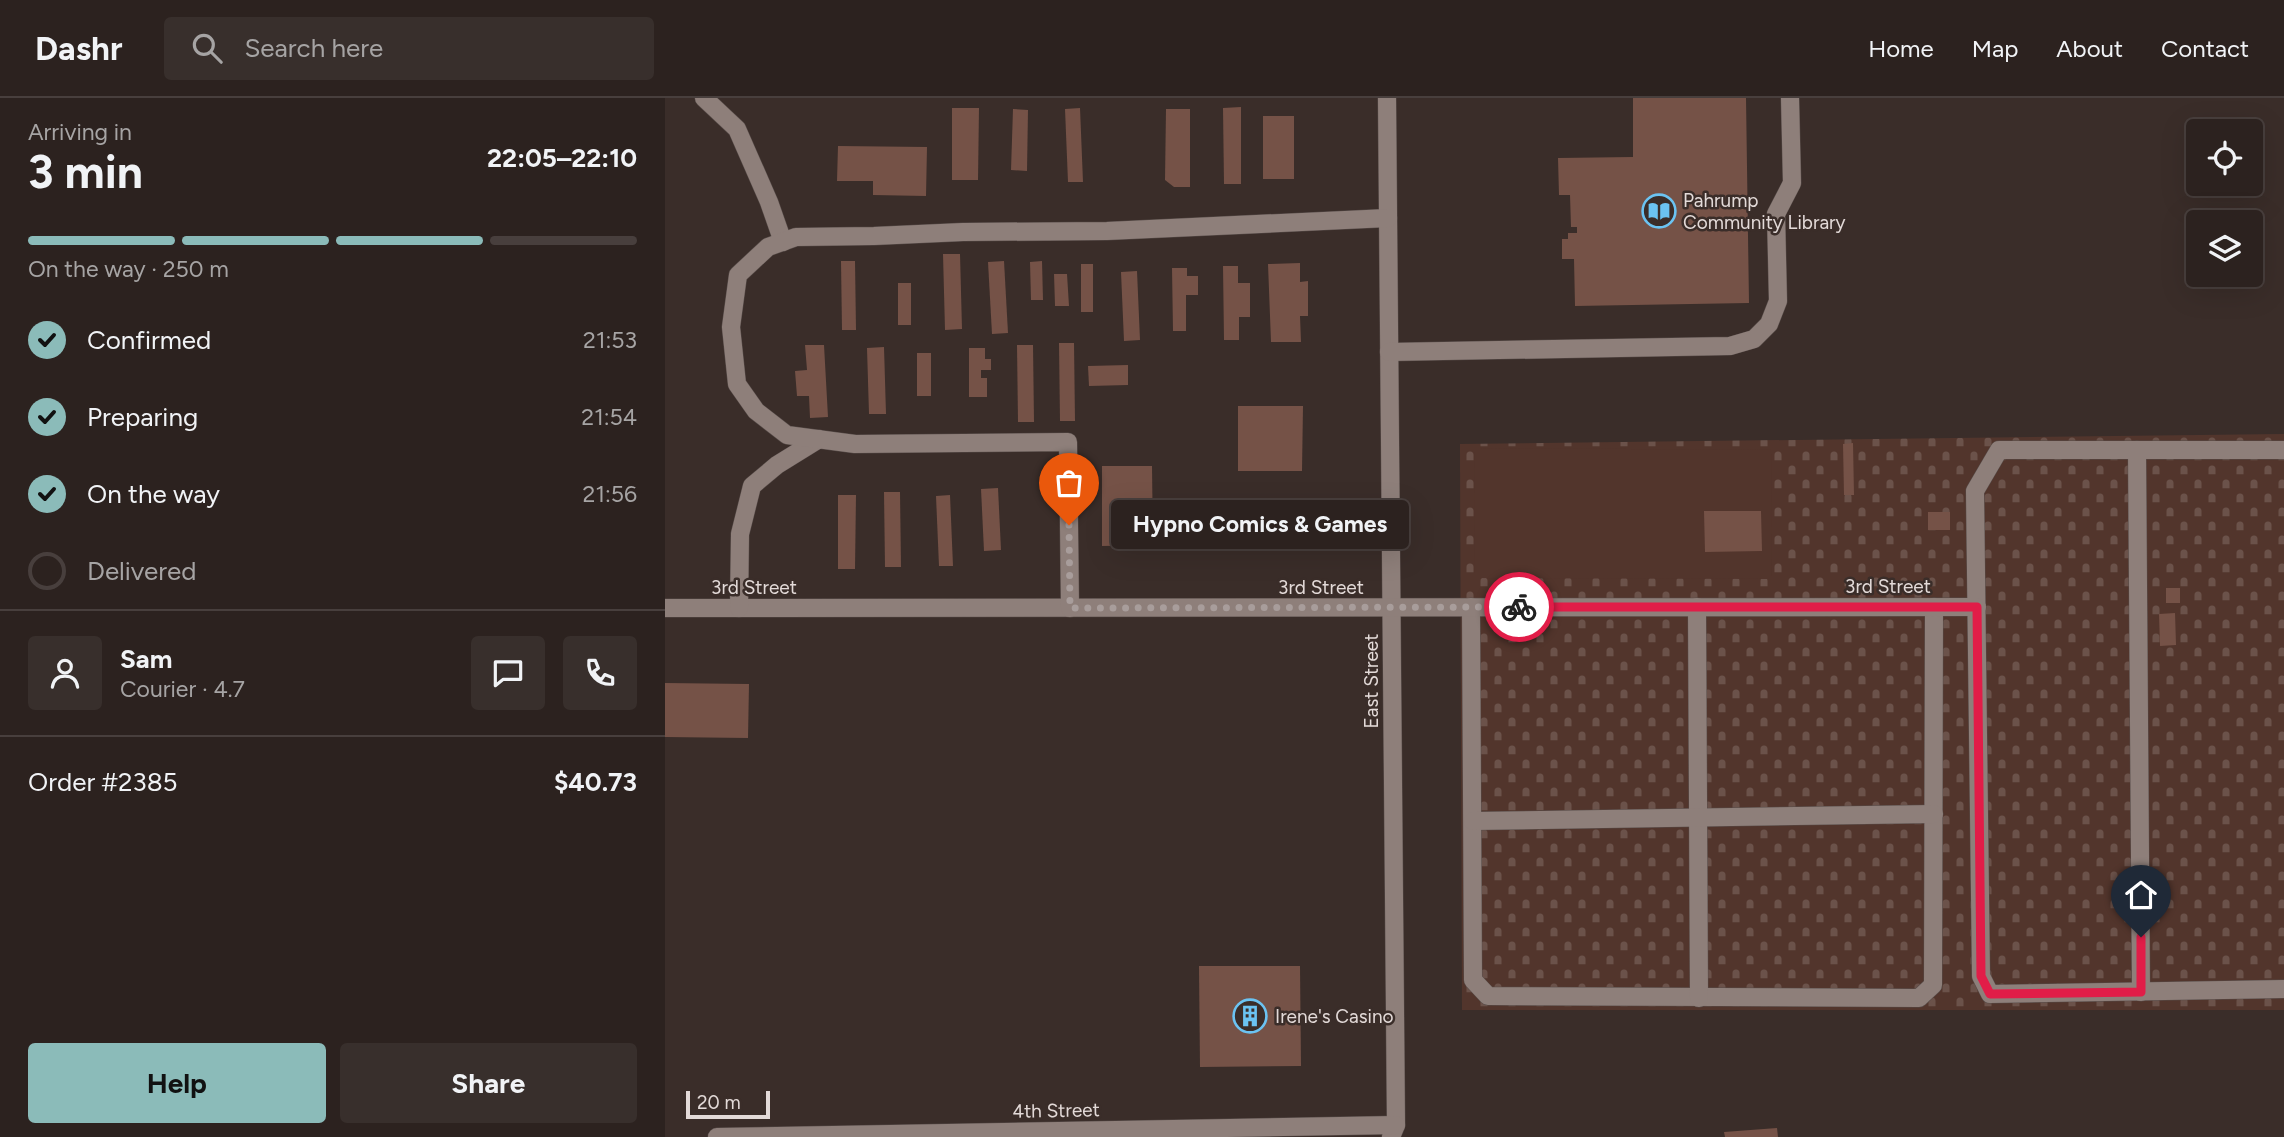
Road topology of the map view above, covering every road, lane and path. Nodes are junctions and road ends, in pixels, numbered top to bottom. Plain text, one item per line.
1 (704, 98) edge
2 (1387, 98) edge
3 (1790, 98) edge
4 (1388, 218) junction
5 (783, 242) junction
6 (1389, 352) junction
7 (819, 439) junction
8 (2137, 450) junction
9 (2284, 450) edge
10 (1391, 607) junction
11 (1471, 607) junction
12 (1697, 607) junction
13 (1934, 607) junction
14 (1977, 607) junction
15 (665, 608) edge
16 (739, 608) junction
17 (1070, 608) junction
18 (1934, 814) junction
19 (1698, 817) junction
20 (1473, 821) junction
21 (2284, 989) edge
22 (2141, 992) junction
23 (1699, 998) junction
24 (1396, 1133) edge
25 (717, 1137) edge

1 - 5 street
2 - 4 street, East Street
3 - 6 street
4 - 5 street
4 - 6 street, East Street
5 - 7 street
6 - 10 street, East Street
7 - 16 street
7 - 17 street
8 - 9 street
8 - 14 street
8 - 22 street
10 - 11 street, 3rd Street
10 - 17 street, 3rd Street
10 - 24 street, East Street
11 - 12 street, 3rd Street
11 - 20 street
12 - 13 street, 3rd Street
12 - 19 street
13 - 14 street, 3rd Street
13 - 18 street
14 - 22 street
15 - 16 street, 3rd Street
16 - 17 street, 3rd Street
18 - 19 street
18 - 23 street
19 - 20 street
19 - 23 street
20 - 23 street
21 - 22 street
24 - 25 street, 4th Street

